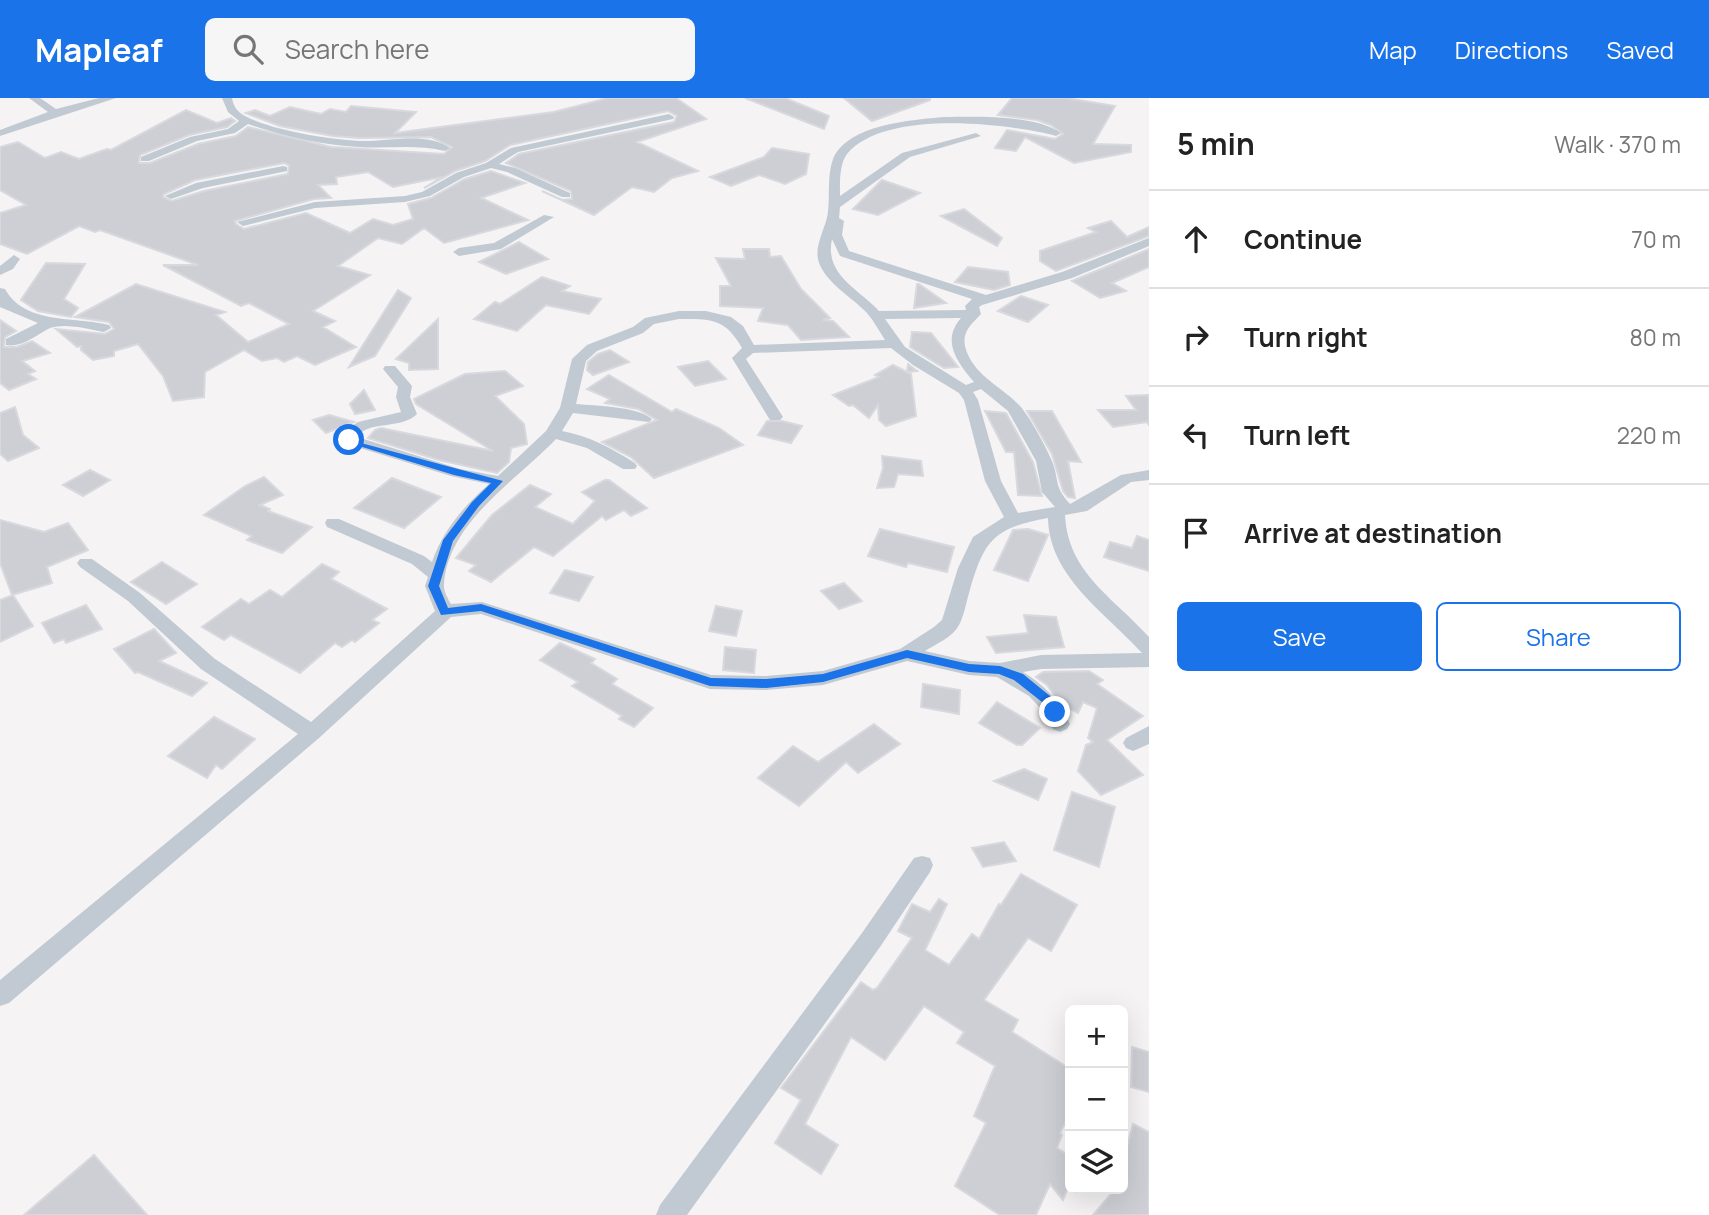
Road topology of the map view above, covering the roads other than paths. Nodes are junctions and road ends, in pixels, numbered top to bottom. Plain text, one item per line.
1 (34, 98) edge
2 (111, 98) edge
3 (227, 98) edge
4 (55, 113) junction
5 (669, 117) dead end
6 (247, 120) junction
7 (1056, 132) dead end
8 (0, 133) edge
9 (976, 136) dead end
10 (445, 148) dead end
11 (145, 159) dead end
12 (490, 165) junction
13 (283, 169) dead end
14 (566, 195) dead end
15 (171, 196) dead end
16 (834, 210) junction
17 (548, 217) dead end
18 (243, 222) dead end
19 (1149, 242) edge
20 (459, 252) dead end
21 (824, 253) junction
22 (844, 253) junction
23 (14, 259) dead end
24 (0, 271) edge
25 (0, 292) edge
26 (985, 299) junction
27 (974, 314) junction
28 (877, 315) junction
29 (46, 324) junction
30 (104, 328) dead end
31 (11, 342) dead end
32 (894, 344) junction
33 (749, 349) junction
34 (390, 369) dead end
35 (983, 384) junction
36 (964, 390) junction
37 (568, 408) junction
38 (775, 418) dead end
39 (645, 419) dead end
40 (552, 434) junction
41 (629, 466) dead end
42 (1149, 475) edge
43 (498, 481) junction
44 (1062, 511) junction
45 (1013, 519) junction
46 (333, 523) dead end
47 (86, 563) dead end
48 (436, 574) junction
49 (445, 612) junction
50 (1149, 649) edge
51 (907, 653) junction
52 (1149, 660) edge
53 (1000, 670) junction
54 (1060, 724) dead end
55 (312, 733) junction
56 (922, 865) dead end
57 (0, 995) edge
58 (670, 1215) edge

1 - 4 street
2 - 4 street
3 - 6 street
4 - 8 street
5 - 12 street
6 - 10 street
6 - 11 street
7 - 16 street
9 - 16 street
12 - 14 street
12 - 18 street
13 - 15 street
16 - 21 street
16 - 22 street
17 - 20 street
19 - 26 street
21 - 22 street
21 - 28 street
22 - 26 street
23 - 24 street
25 - 29 street
26 - 27 street
27 - 28 street
27 - 35 street
28 - 32 street
29 - 30 street
29 - 31 street
32 - 33 street
32 - 36 street
33 - 37 street
33 - 38 street
34 - 43 street
35 - 36 street
35 - 44 street
36 - 45 street
37 - 39 street
37 - 40 street
40 - 41 street
40 - 43 street
42 - 44 street
43 - 48 street
44 - 45 street
44 - 50 street
45 - 51 street
46 - 48 street
47 - 55 street
48 - 49 street
49 - 51 street
49 - 55 street
51 - 53 street
52 - 53 street
53 - 54 street
55 - 57 street
56 - 58 street

